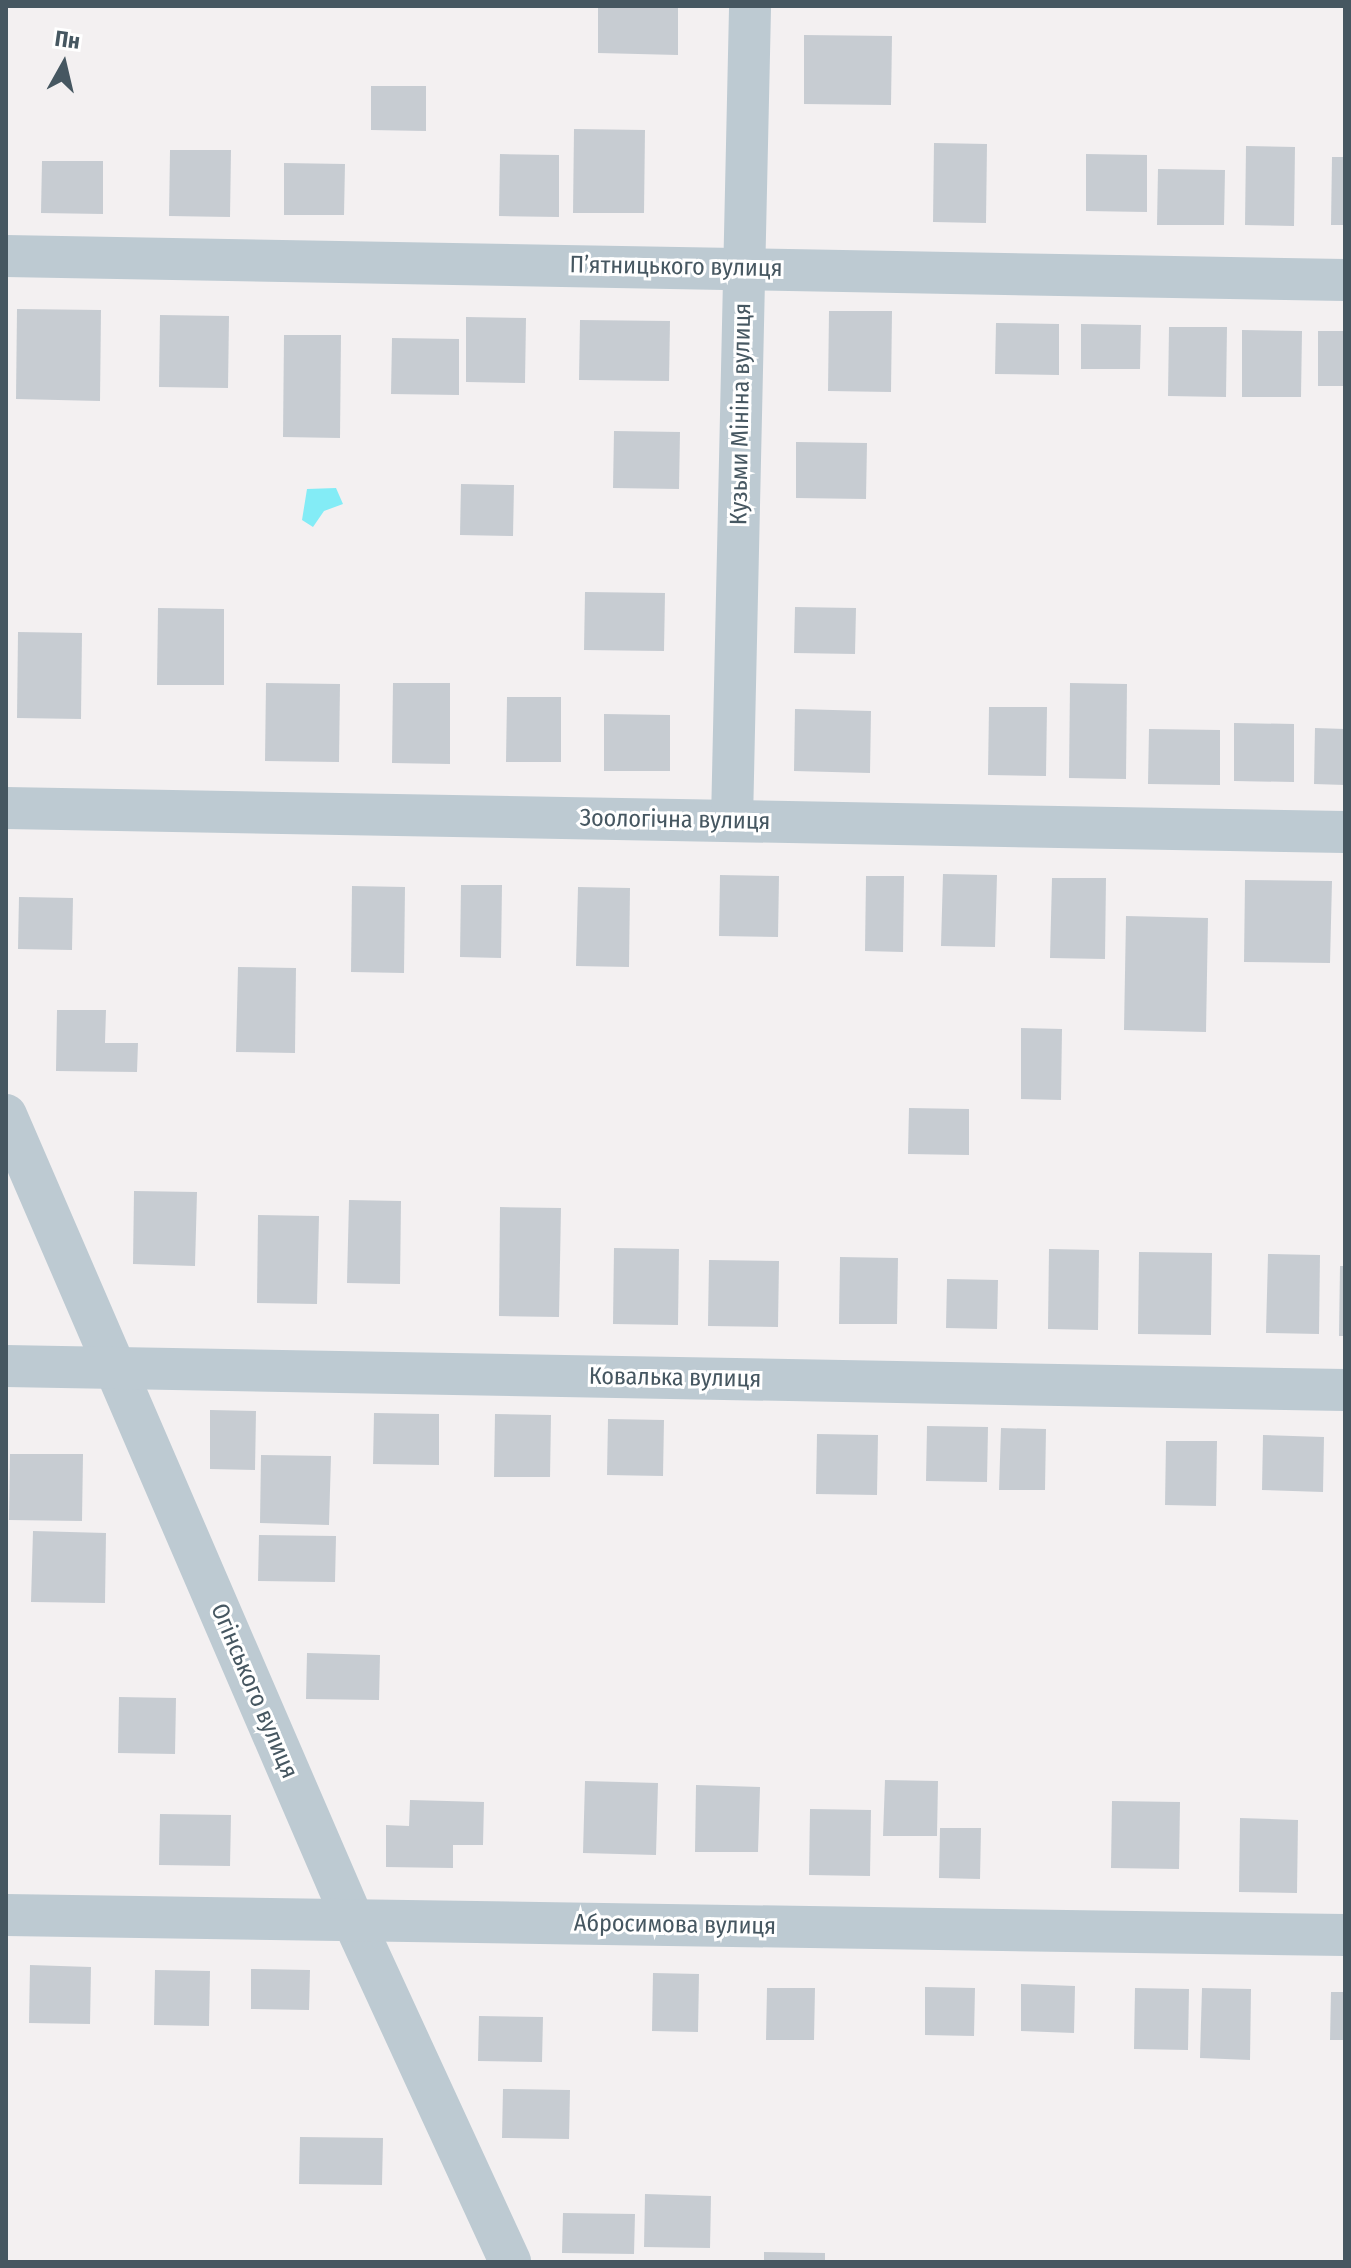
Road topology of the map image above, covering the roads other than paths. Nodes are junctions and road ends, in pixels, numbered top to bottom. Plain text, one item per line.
1 (750, 6) edge
2 (6, 256) edge
3 (744, 268) junction
4 (1345, 280) edge
5 (6, 808) edge
6 (732, 821) junction
7 (1345, 832) edge
8 (6, 1115) edge
9 (6, 1366) edge
10 (114, 1368) junction
11 (1345, 1390) edge
12 (6, 1915) edge
13 (353, 1920) junction
14 (1345, 1935) edge
15 (510, 2262) edge

1 - 3 street, Кузьми Мініна вулиця
2 - 3 street, П’ятницького вулиця
3 - 4 street, П’ятницького вулиця
3 - 6 street, Кузьми Мініна вулиця
5 - 6 street, Зоологічна вулиця
6 - 7 street, Зоологічна вулиця
8 - 10 street, Огінського вулиця
9 - 10 street, Ковалька вулиця
10 - 11 street, Ковалька вулиця
10 - 13 street, Огінського вулиця
12 - 13 street, Абросимова вулиця
13 - 14 street, Абросимова вулиця
13 - 15 street, Огінського вулиця

